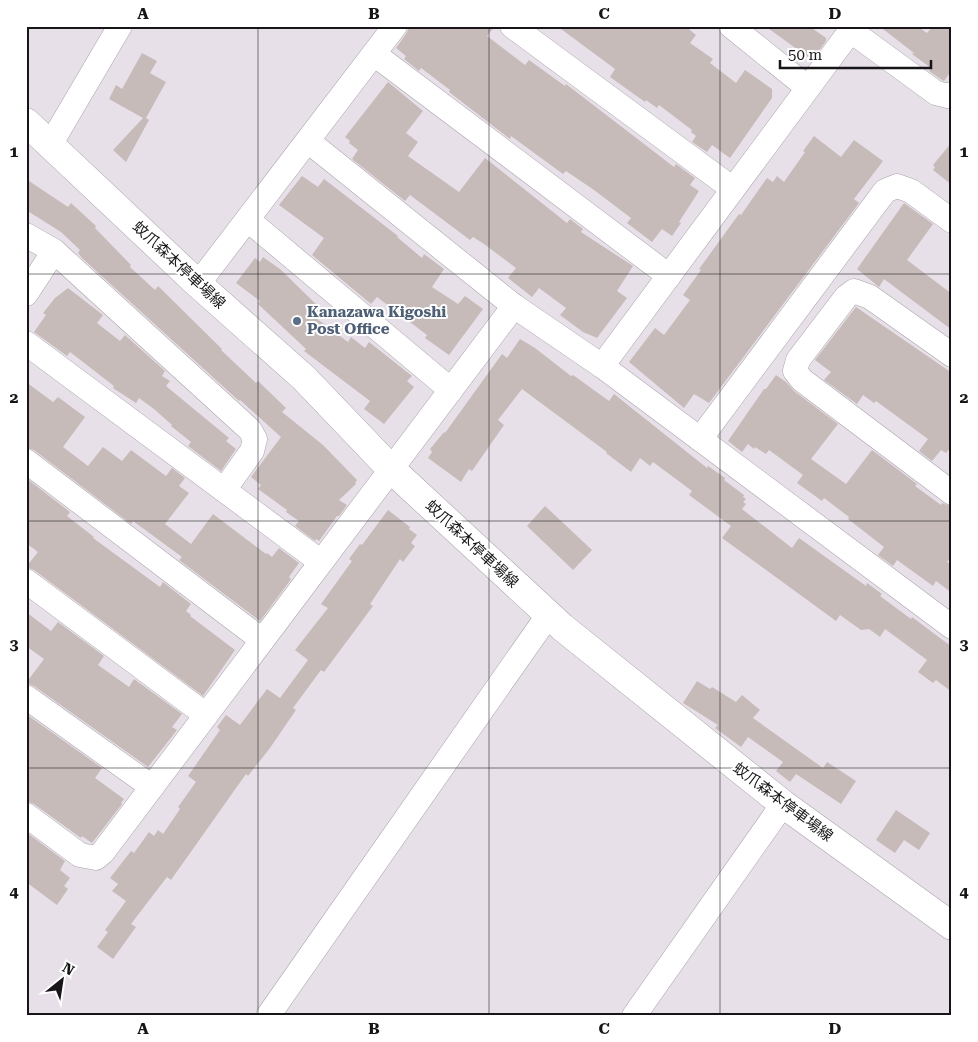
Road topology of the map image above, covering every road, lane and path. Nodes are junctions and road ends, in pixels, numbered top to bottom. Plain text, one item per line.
1 (120, 26) edge
2 (395, 26) edge
3 (512, 26) edge
4 (731, 26) edge
5 (853, 28) edge
6 (374, 54) junction
7 (808, 88) junction
8 (952, 94) edge
9 (26, 122) edge
10 (308, 141) junction
11 (50, 145) junction
12 (733, 189) junction
13 (248, 220) junction
14 (952, 221) edge
15 (26, 235) edge
16 (54, 251) junction
17 (669, 276) junction
18 (198, 284) junction
19 (26, 294) edge
20 (514, 306) junction
21 (26, 343) edge
22 (765, 352) junction
23 (952, 355) edge
24 (602, 366) junction
25 (795, 371) junction
26 (451, 390) junction
27 (700, 439) junction
28 (26, 461) edge
29 (391, 469) junction
30 (224, 490) junction
31 (952, 493) edge
32 (321, 562) junction
33 (26, 581) edge
34 (549, 614) junction
35 (952, 627) edge
36 (262, 640) junction
37 (26, 697) edge
38 (206, 715) junction
39 (152, 788) junction
40 (783, 804) junction
41 (26, 815) edge
42 (952, 926) edge
43 (268, 1016) edge
44 (634, 1016) edge

1 - 11 street
2 - 6 street
3 - 12 street
4 - 7 street
5 - 7 street
5 - 8 street
6 - 10 street
6 - 17 street
7 - 12 street
9 - 11 main road, 蚊爪森本停車場線
10 - 13 street
10 - 20 street
11 - 18 main road, 蚊爪森本停車場線
12 - 17 street
13 - 18 street
13 - 26 street
14 - 22 street
15 - 16 street
16 - 19 street
16 - 30 street
17 - 24 street
18 - 29 main road, 蚊爪森本停車場線
20 - 24 street
20 - 26 street
21 - 30 street
22 - 25 street
22 - 27 street
23 - 25 street
24 - 27 street
25 - 31 street
26 - 29 street
27 - 35 street
28 - 36 street
29 - 32 street
29 - 34 main road, 蚊爪森本停車場線
30 - 32 street
32 - 36 street
33 - 38 street
34 - 40 main road, 蚊爪森本停車場線
34 - 43 street
36 - 38 street
37 - 39 street
38 - 39 street
39 - 41 street
40 - 42 main road, 蚊爪森本停車場線
40 - 44 street

